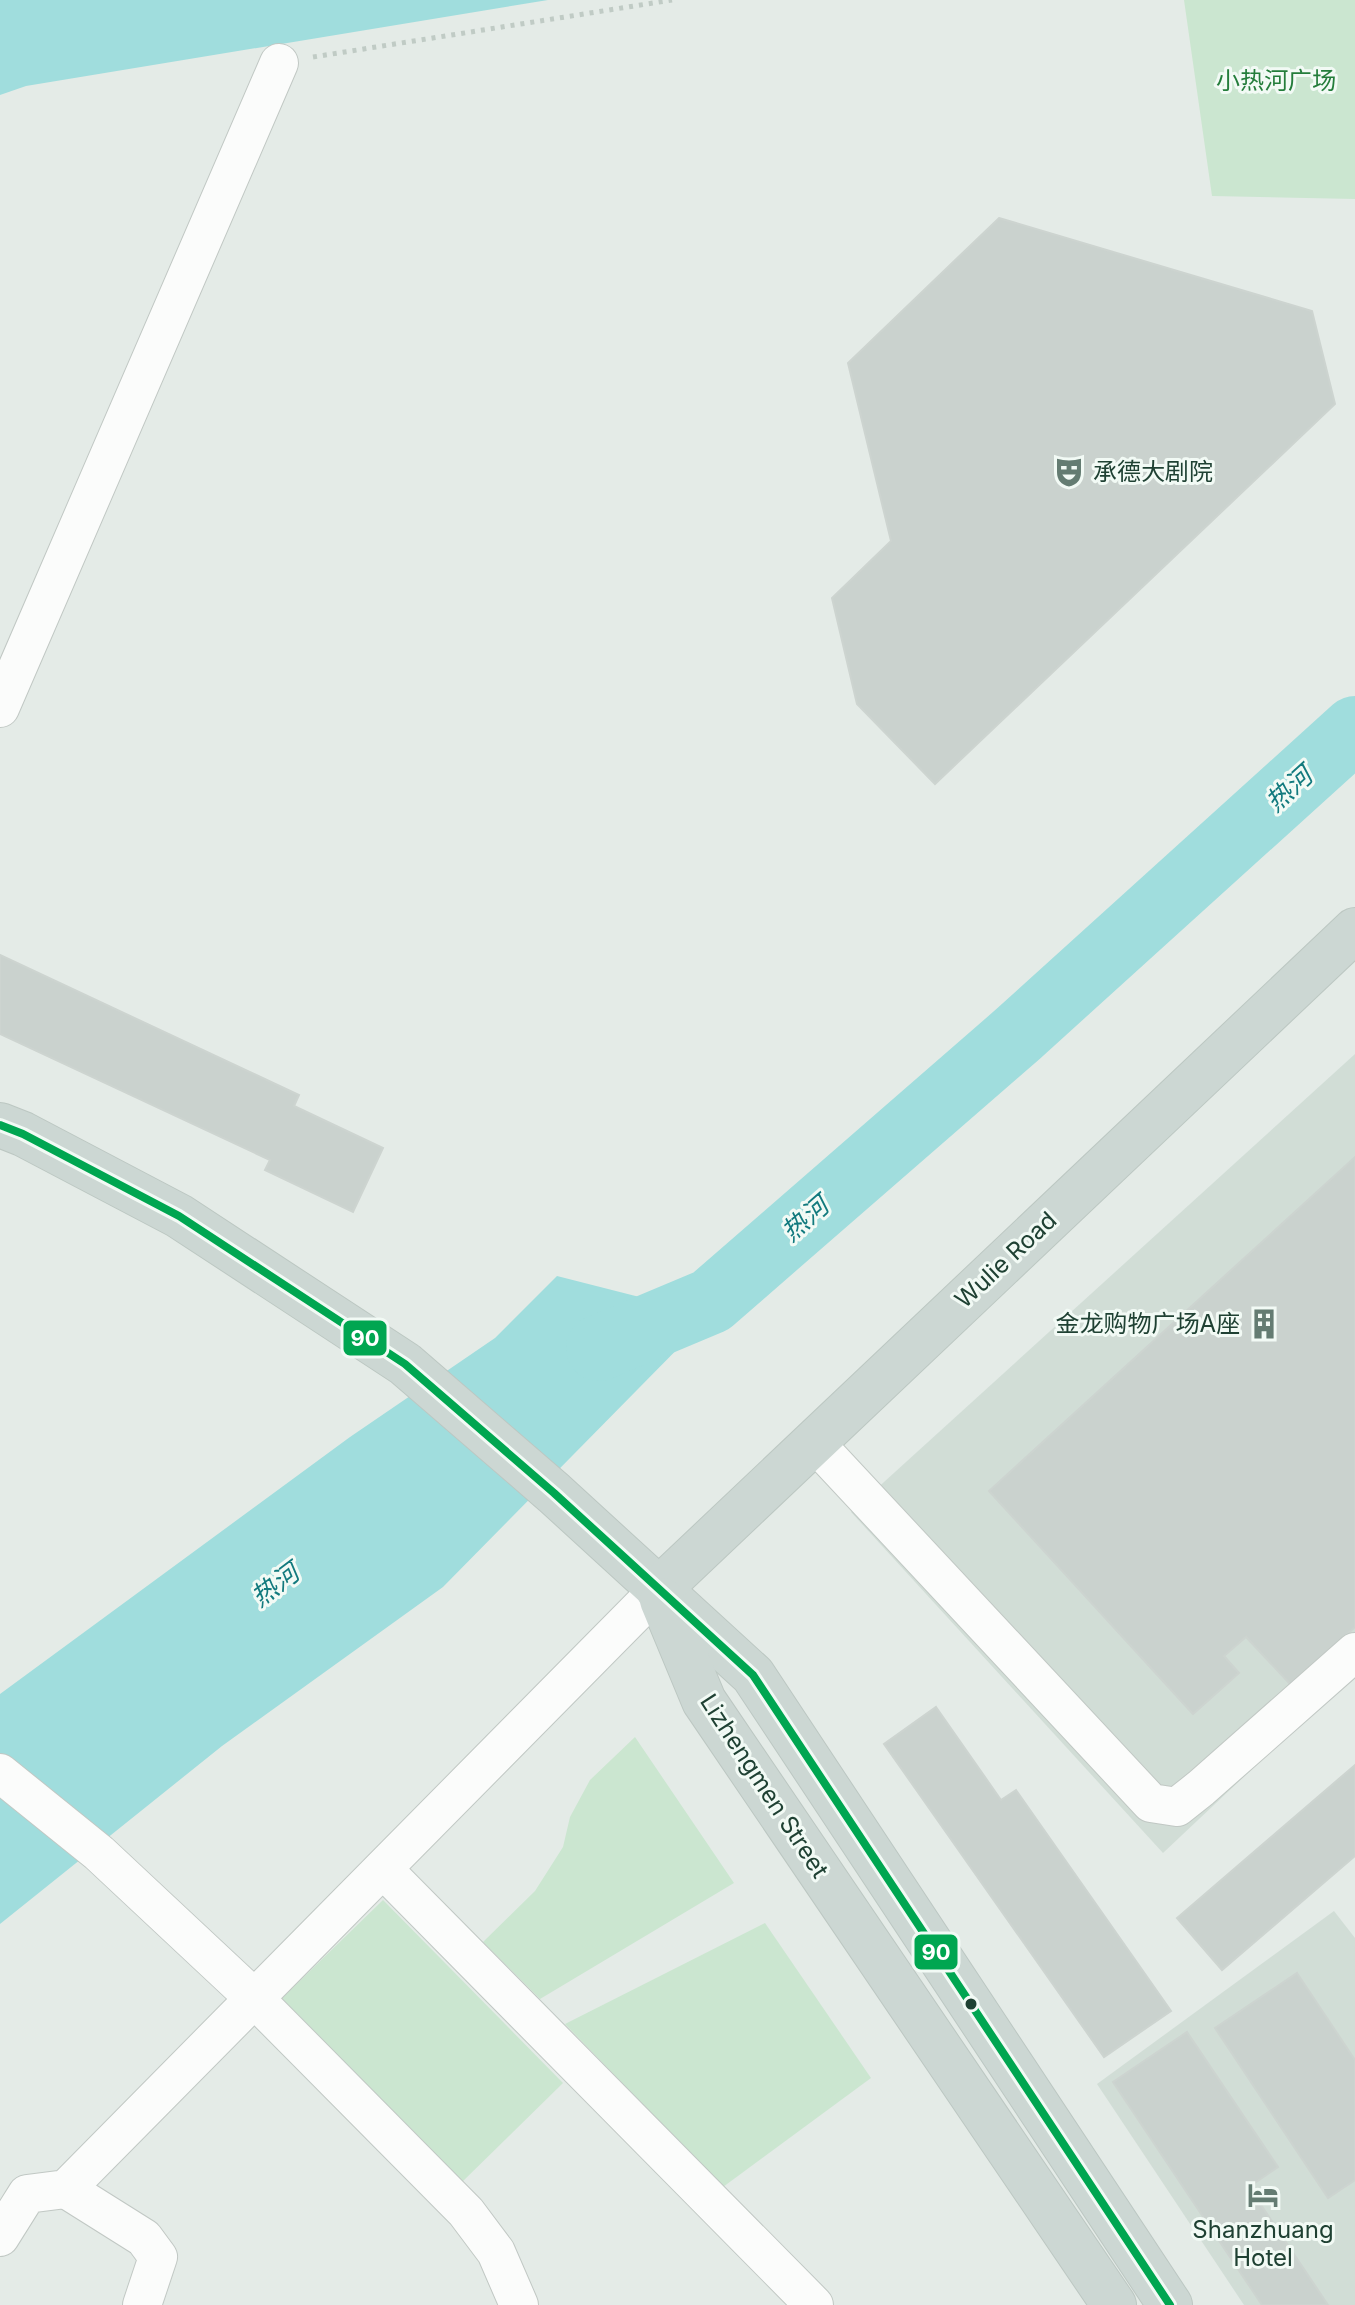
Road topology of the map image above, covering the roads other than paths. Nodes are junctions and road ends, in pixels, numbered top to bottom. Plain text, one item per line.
1 (279, 63) road end
2 (0, 708) edge
3 (1355, 930) edge
4 (0, 1125) edge
5 (814, 1442) junction
6 (658, 1590) junction
7 (1355, 1652) edge
8 (0, 1773) edge
9 (383, 1869) junction
10 (254, 1998) junction
11 (66, 2189) junction
12 (0, 2237) edge
13 (142, 2305) edge
14 (519, 2305) edge
15 (814, 2305) edge
16 (1114, 2305) edge
17 (1170, 2305) edge

1 - 2 street
3 - 5 main road, Wulie Road
4 - 6 main road
5 - 6 main road, Wulie Road
5 - 7 street
6 - 9 street
6 - 16 main road, Lizhengmen Street
6 - 17 main road, Lizhengmen Street
8 - 10 street
9 - 10 street
9 - 15 street
10 - 11 street
10 - 14 street
11 - 12 street
11 - 13 street

